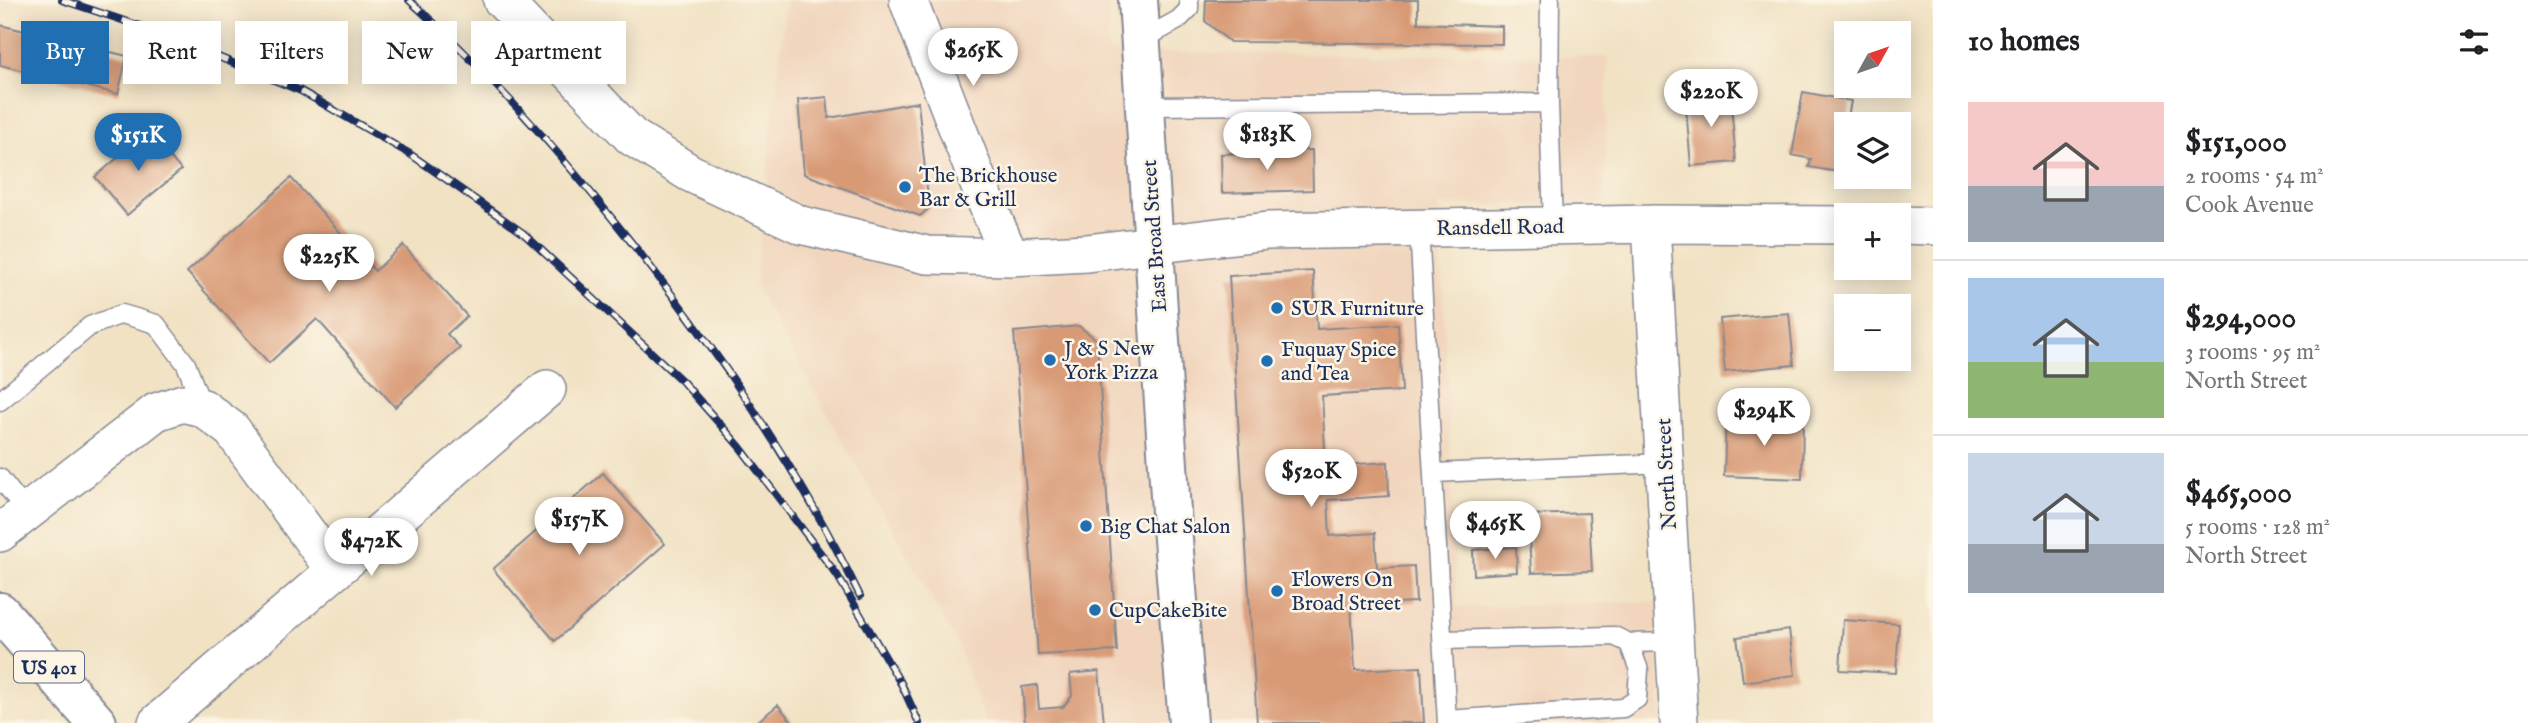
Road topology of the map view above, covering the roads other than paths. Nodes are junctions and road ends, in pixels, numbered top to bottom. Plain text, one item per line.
1 (502, 0) edge
2 (908, 0) edge
3 (1138, 0) edge
4 (1189, 0) edge
5 (1550, 0) edge
6 (1140, 41) junction
7 (1549, 103) junction
8 (1145, 106) junction
9 (1651, 224) junction
10 (1834, 225) edge
11 (1911, 225) edge
12 (1553, 226) junction
13 (1933, 226) edge
14 (1419, 228) junction
15 (1155, 244) junction
16 (1010, 257) junction
17 (547, 389) dead end
18 (0, 401) edge
19 (203, 408) junction
20 (1665, 463) junction
21 (1433, 472) junction
22 (0, 478) edge
23 (14, 522) edge
24 (335, 571) junction
25 (0, 612) edge
26 (1443, 640) junction
27 (1674, 642) junction
28 (1629, 643) junction
29 (1447, 721) edge
30 (97, 723) edge
31 (157, 723) edge
32 (1188, 723) edge
33 (1679, 723) edge

1 - 16 street, Ransdell Road
2 - 16 street
3 - 6 main road, East Broad Street
4 - 6 lane
5 - 7 lane
6 - 8 main road, East Broad Street
7 - 8 lane
7 - 12 lane
8 - 15 main road, East Broad Street
9 - 10 street, Ransdell Road
9 - 12 street, Ransdell Road
9 - 20 street, North Street
11 - 13 street
12 - 14 street, Ransdell Road
14 - 15 street, Ransdell Road
14 - 21 lane
15 - 16 street, Ransdell Road
15 - 32 main road, East Broad Street
17 - 24 street
18 - 19 lane
19 - 23 street
19 - 24 street
20 - 21 lane
20 - 27 street, North Street
21 - 26 lane
22 - 23 lane
24 - 31 street
25 - 30 main road, US 401
26 - 28 lane
26 - 29 lane
27 - 28 lane
27 - 33 street, North Street
28 - 29 lane

